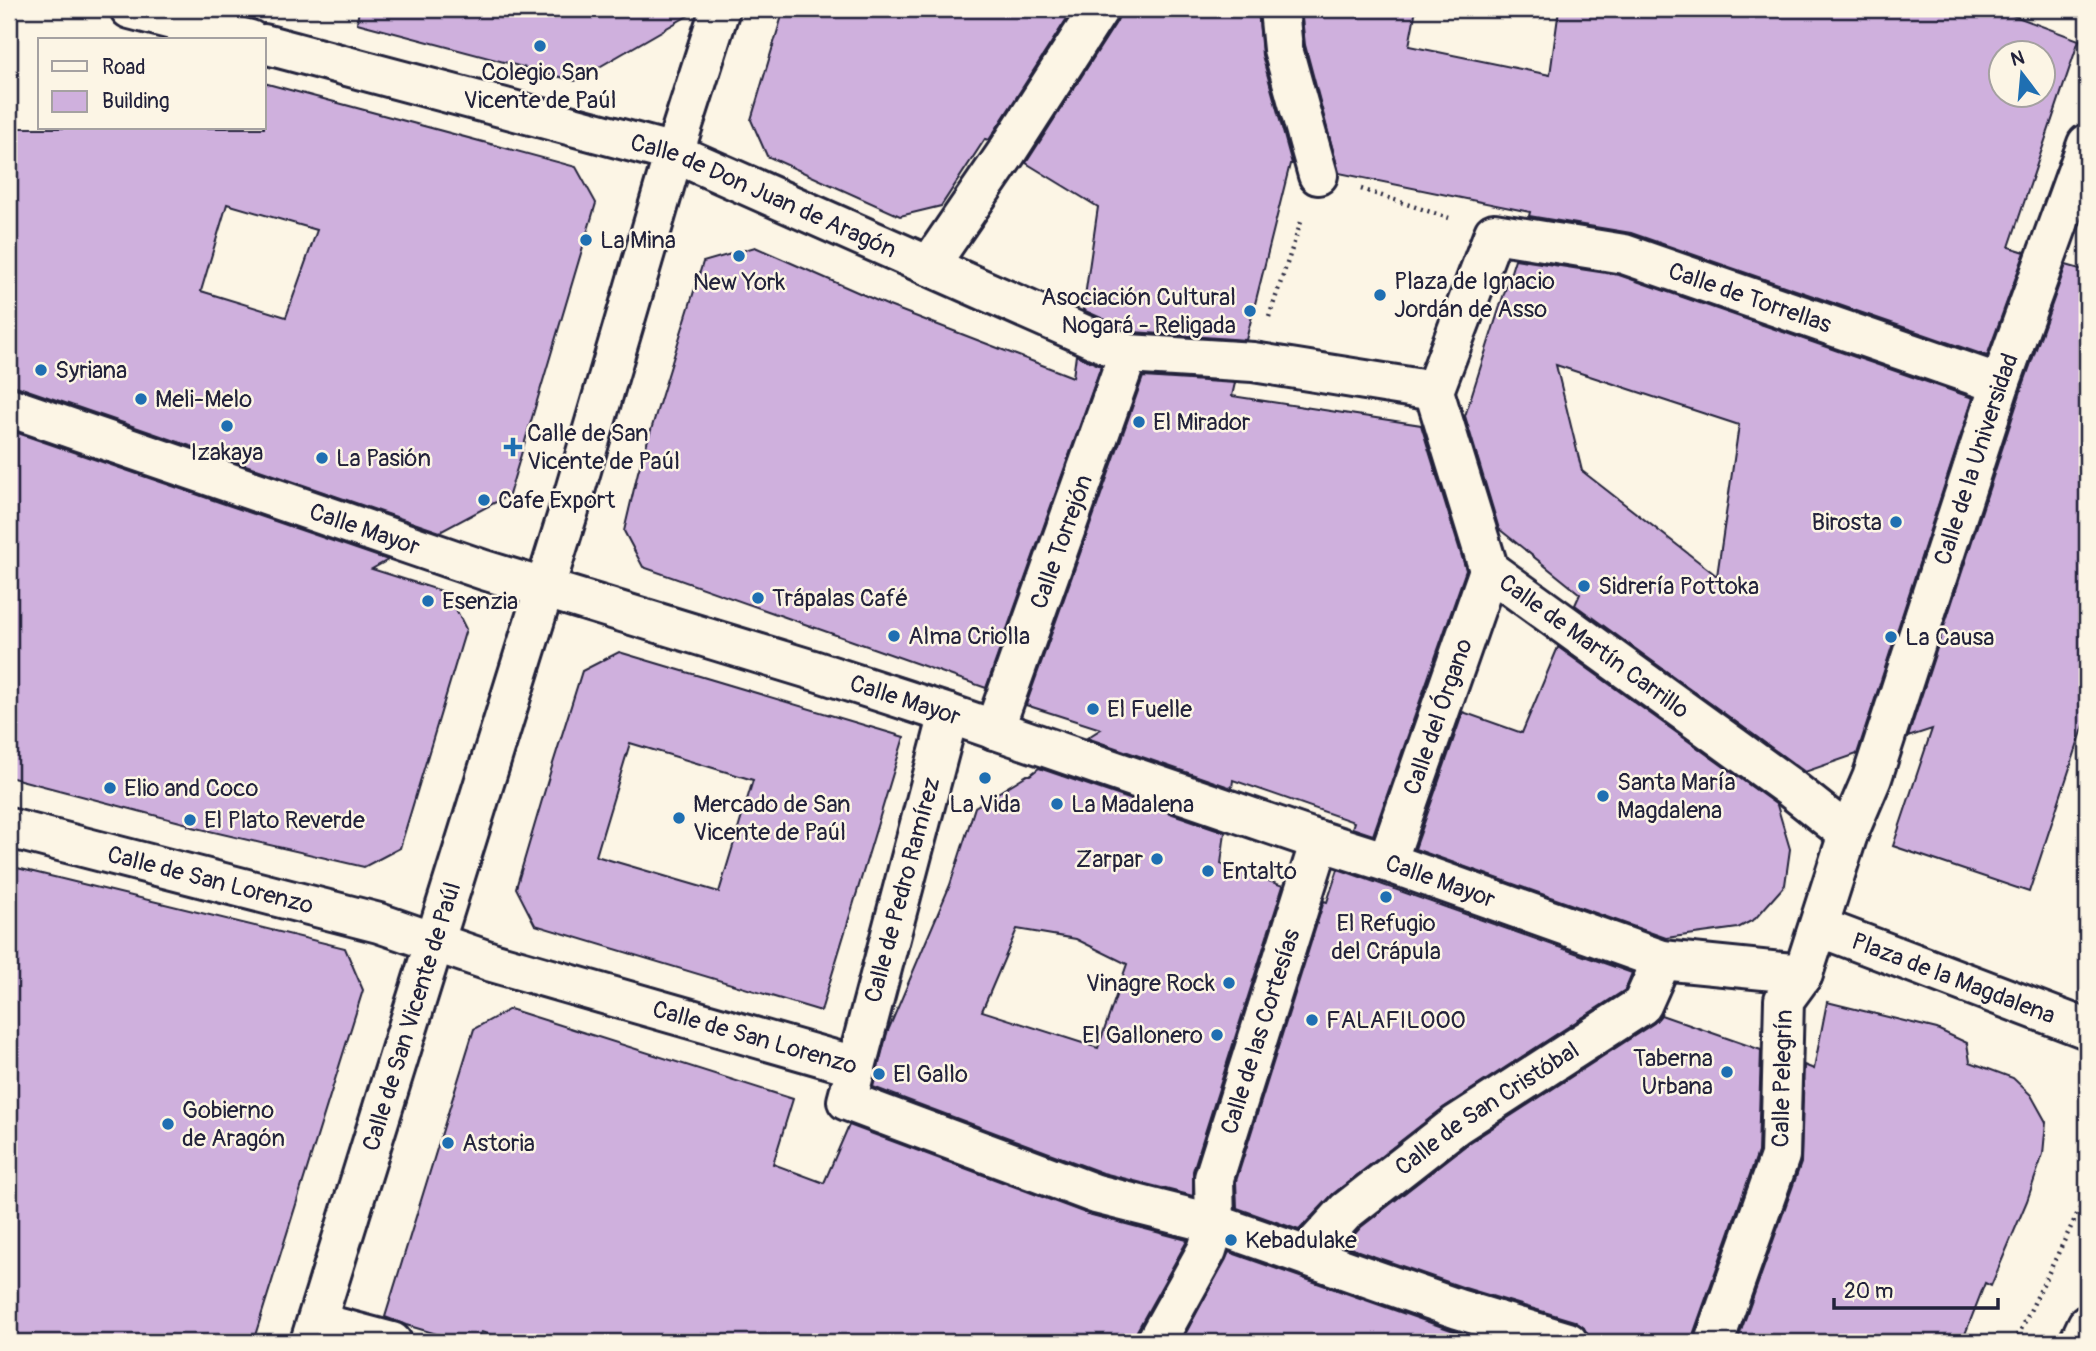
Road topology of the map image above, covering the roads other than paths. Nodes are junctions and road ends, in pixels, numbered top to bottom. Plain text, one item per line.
1 (130, 9) edge
2 (720, 9) edge
3 (1099, 9) edge
4 (1279, 9) edge
5 (242, 38) edge
6 (266, 45) edge
7 (2087, 144) edge
8 (674, 153) junction
9 (1318, 175) road end
10 (929, 266) junction
11 (1128, 354) junction
12 (2000, 384) junction
13 (1434, 391) junction
14 (9, 407) edge
15 (1489, 570) junction
16 (544, 589) junction
17 (949, 714) junction
18 (995, 730) junction
19 (1872, 778) joint
20 (9, 828) edge
21 (1848, 834) junction
22 (1320, 841) junction
23 (1387, 862) junction
24 (1819, 927) junction
25 (433, 942) junction
26 (1662, 960) junction
27 (1803, 974) junction
28 (2087, 1029) edge
29 (855, 1066) junction
30 (1215, 1224) junction
31 (1306, 1255) junction
32 (2087, 1325) edge
33 (314, 1332) edge
34 (391, 1342) edge
35 (1156, 1342) edge
36 (1568, 1342) edge
37 (1714, 1342) edge
38 (2079, 1342) edge

1 - 5 street
2 - 8 street, Calle de San Vicente de Paúl
3 - 10 street
4 - 9 street
6 - 8 street, Calle de Don Juan de Aragón
7 - 12 street, Calle de la Universidad
8 - 10 street, Calle de Don Juan de Aragón
8 - 16 street, Calle de San Vicente de Paúl
10 - 11 street, Calle de Don Juan de Aragón
11 - 13 street, Calle de Don Juan de Aragón
11 - 18 street, Calle Torrejón
12 - 13 street, Calle de Torrellas
12 - 19 street, Calle de la Universidad
13 - 15 street, Calle de Martín Carrillo
14 - 16 street, Calle Mayor
15 - 21 street, Calle de Martín Carrillo
15 - 23 street, Calle del Órgano
16 - 17 street, Calle Mayor
16 - 25 street, Calle de San Vicente de Paúl
17 - 18 street, Calle Mayor
17 - 29 street, Calle de Pedro Ramírez
18 - 22 street, Calle Mayor
19 - 21 street, Calle Pelegrín
20 - 25 street, Calle de San Lorenzo
21 - 24 street, Calle Pelegrín
22 - 23 street, Calle Mayor
22 - 30 street, Calle de las Cortesías
23 - 26 street, Calle Mayor
24 - 27 street, Calle Pelegrín
24 - 28 street, Plaza de la Magdalena
25 - 29 street, Calle de San Lorenzo
25 - 33 street, Calle de San Vicente de Paúl
26 - 27 street, Calle Mayor
26 - 31 street, Calle de San Cristóbal
27 - 37 street, Calle Pelegrín
29 - 30 street, Calle de San Lorenzo
30 - 31 street, Calle de San Lorenzo
30 - 35 street
31 - 36 street, Calle de San Lorenzo
32 - 38 street
33 - 34 street

